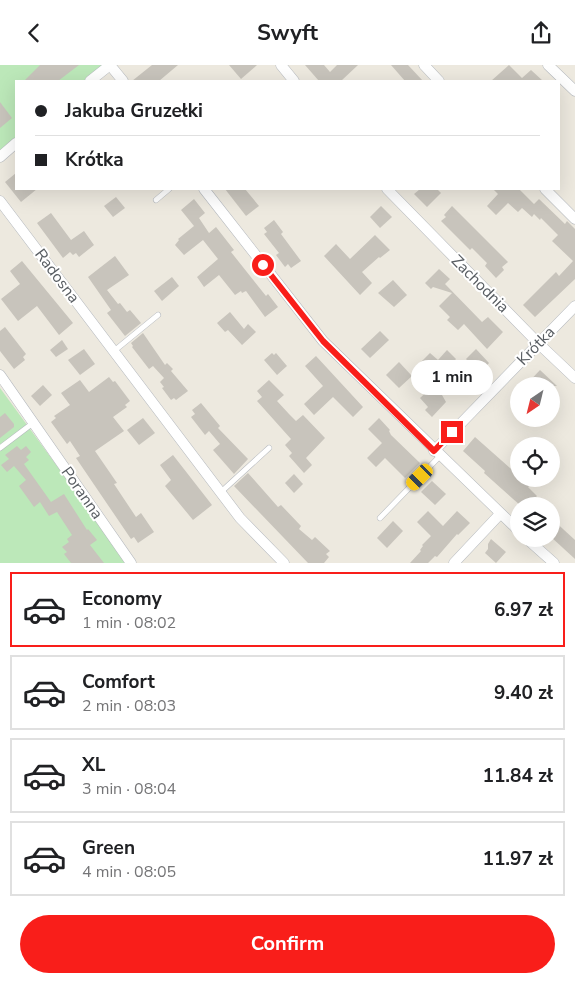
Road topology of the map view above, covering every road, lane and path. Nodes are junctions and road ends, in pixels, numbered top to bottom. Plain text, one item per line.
1 (110, 65) edge
2 (281, 65) edge
3 (424, 65) edge
4 (548, 65) edge
5 (91, 80) edge
6 (121, 80) edge
7 (293, 80) edge
8 (438, 80) edge
9 (575, 91) edge
10 (15, 144) edge
11 (0, 157) edge
12 (168, 190) edge
13 (205, 190) edge
14 (388, 190) edge
15 (546, 190) edge
16 (156, 200) dead end
17 (0, 201) edge
18 (575, 219) edge
19 (575, 306) edge
20 (158, 315) dead end
21 (538, 343) junction
22 (114, 351) junction
23 (0, 375) edge
24 (575, 378) edge
25 (33, 423) junction
26 (0, 448) edge
27 (269, 448) dead end
28 (437, 453) junction
29 (221, 492) junction
30 (500, 514) junction
31 (380, 518) dead end
32 (510, 523) edge
33 (536, 547) edge
34 (130, 563) edge
35 (284, 563) edge
36 (454, 563) edge
37 (554, 563) edge

1 - 5 street
1 - 6 street
2 - 7 street
3 - 8 street
4 - 9 street
10 - 11 street
12 - 16 lane
13 - 28 street
14 - 21 street, Zachodnia
15 - 18 street
17 - 22 street, Radosna
19 - 21 street, Krótka
20 - 22 lane
21 - 24 street, Zachodnia
21 - 28 street, Krótka
22 - 29 street, Radosna
23 - 25 street, Poranna
25 - 26 lane
25 - 34 street, Poranna
27 - 29 lane
28 - 30 street
28 - 31 lane
29 - 35 street, Radosna
30 - 32 street
30 - 36 street
33 - 37 street

